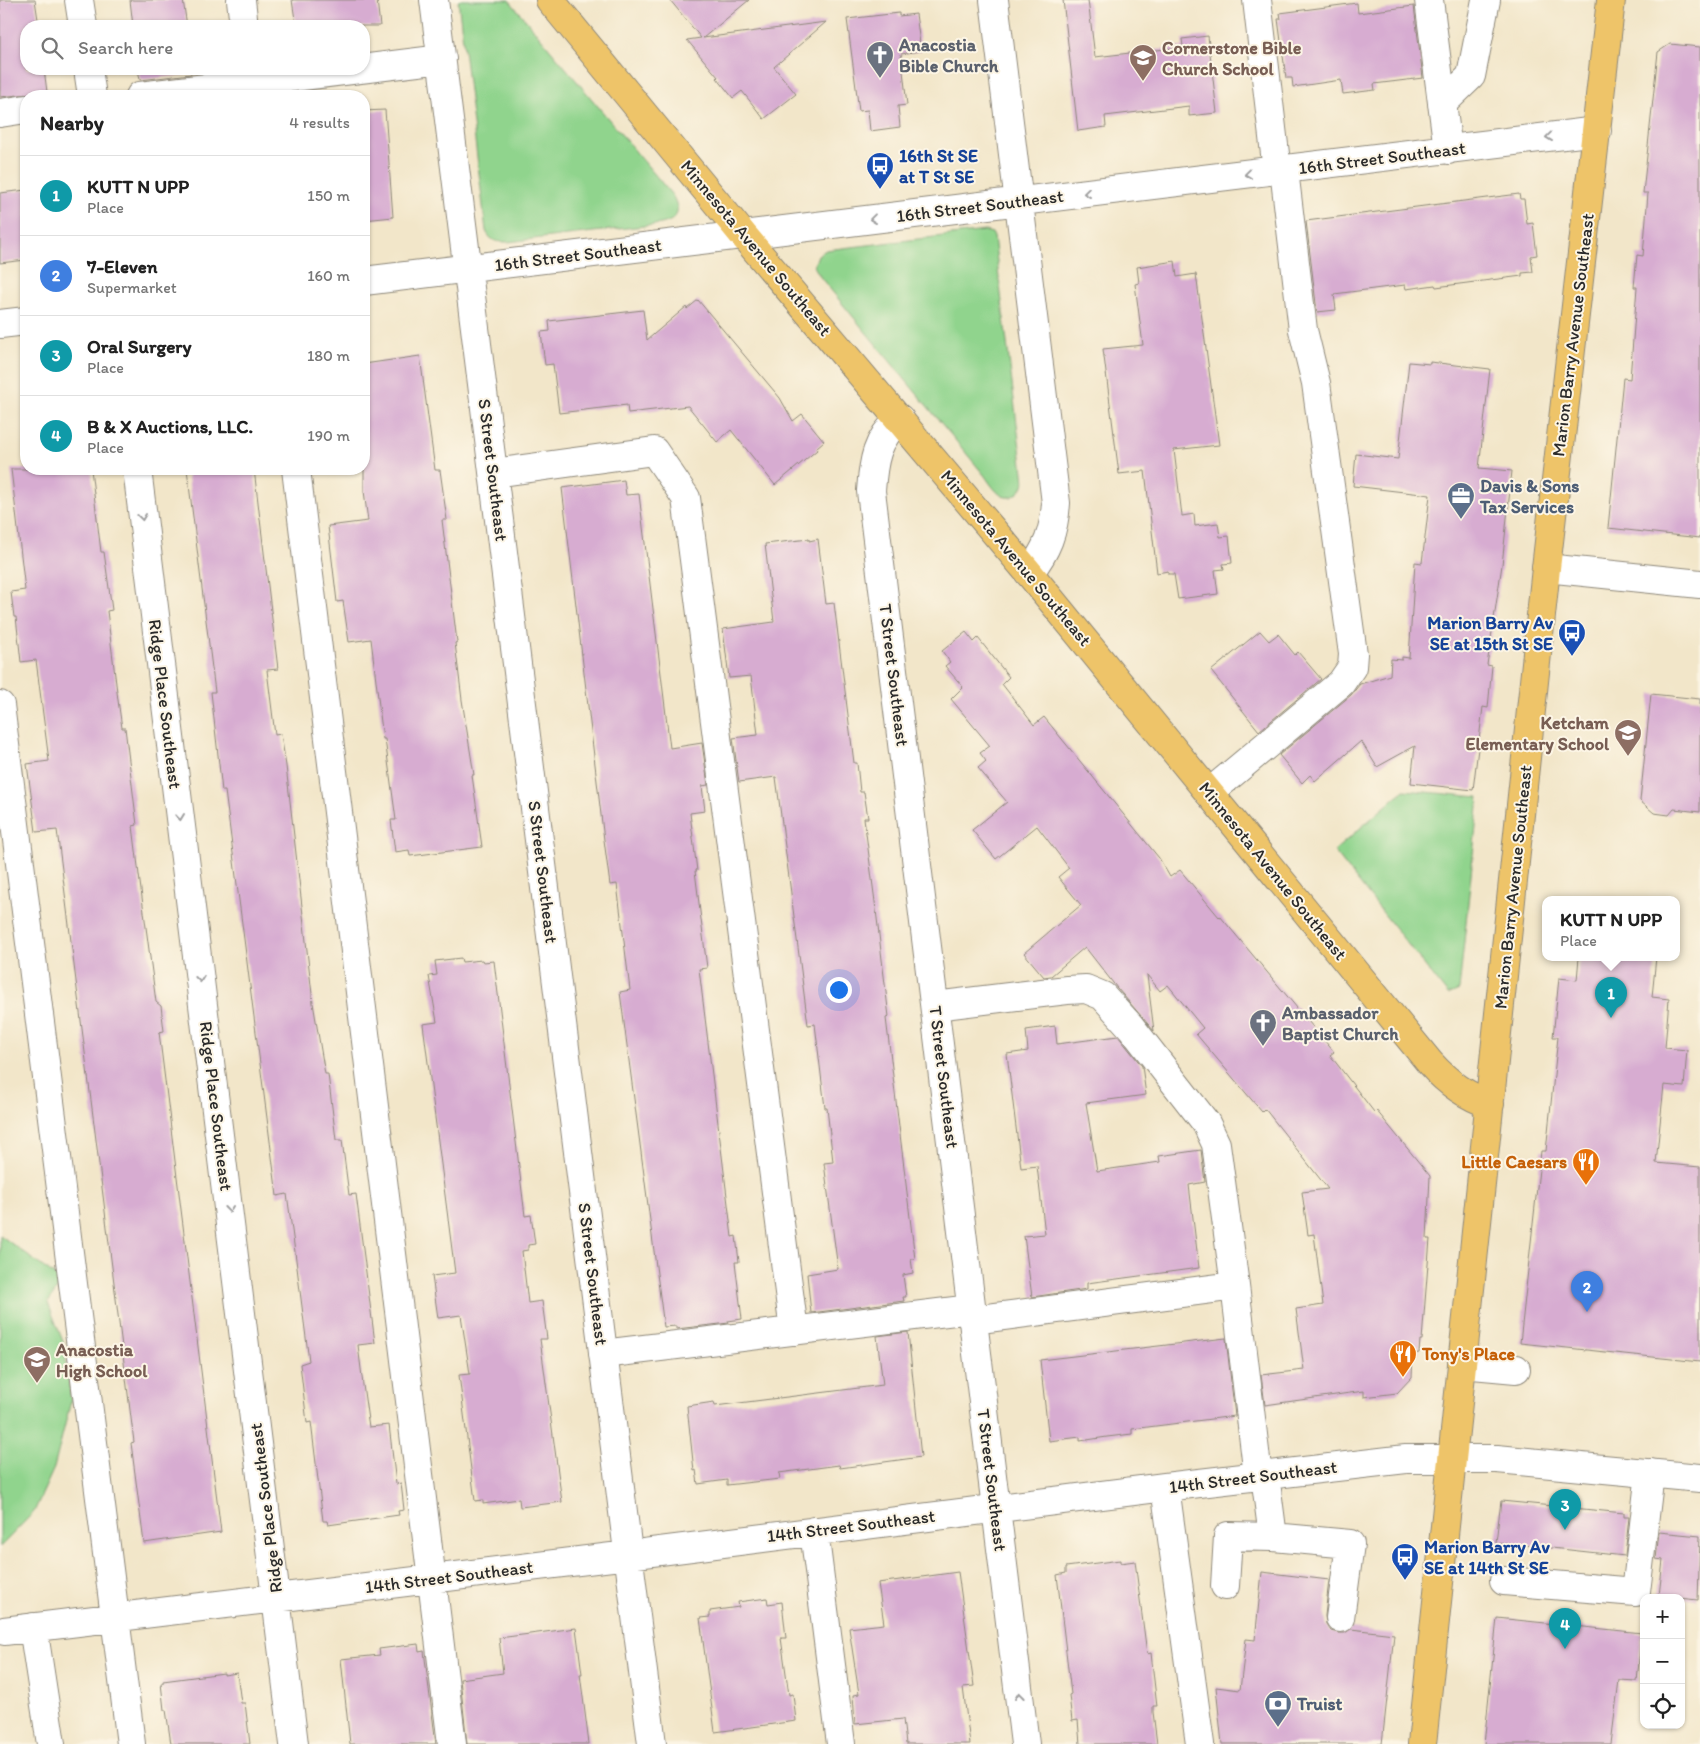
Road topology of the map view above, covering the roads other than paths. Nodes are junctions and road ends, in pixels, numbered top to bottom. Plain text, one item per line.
1 (79, 0) edge
2 (240, 0) edge
3 (434, 0) edge
4 (550, 0) edge
5 (994, 0) edge
6 (1257, 0) edge
7 (1429, 0) edge
8 (1486, 0) edge
9 (1611, 0) edge
10 (82, 20) edge
11 (243, 20) edge
12 (442, 59) junction
13 (370, 65) edge
14 (89, 75) edge
15 (250, 76) edge
16 (91, 90) edge
17 (173, 90) edge
18 (1442, 104) junction
19 (20, 110) edge
20 (0, 113) edge
21 (1597, 131) junction
22 (1448, 150) junction
23 (1280, 170) junction
24 (1018, 201) junction
25 (744, 236) junction
26 (468, 269) junction
27 (370, 280) edge
28 (20, 322) edge
29 (0, 324) edge
30 (900, 419) junction
31 (494, 472) junction
32 (138, 475) edge
33 (297, 475) edge
34 (1546, 568) junction
35 (1029, 573) junction
36 (1700, 584) edge
37 (0, 705) edge
38 (1209, 793) junction
39 (935, 1006) junction
40 (1490, 1104) junction
41 (1235, 1286) junction
42 (972, 1315) junction
43 (794, 1331) junction
44 (603, 1354) junction
45 (1462, 1364) junction
46 (1516, 1369) dead end
47 (1451, 1458) junction
48 (1650, 1473) junction
49 (1262, 1476) junction
50 (1700, 1478) edge
51 (1165, 1487) junction
52 (995, 1508) junction
53 (814, 1531) junction
54 (1273, 1537) junction
55 (628, 1555) junction
56 (433, 1579) junction
57 (1504, 1581) dead end
58 (1225, 1586) dead end
59 (276, 1598) junction
60 (115, 1617) junction
61 (1340, 1618) dead end
62 (33, 1627) junction
63 (4, 1631) dead end
64 (51, 1744) edge
65 (131, 1744) edge
66 (294, 1744) edge
67 (452, 1744) edge
68 (652, 1744) edge
69 (841, 1744) edge
70 (1025, 1744) edge
71 (1200, 1744) edge
72 (1422, 1744) edge

1 - 10 street
2 - 11 street
3 - 12 street, S Street Southeast
4 - 25 main road, Minnesota Avenue Southeast
5 - 24 street
6 - 23 street
7 - 18 street
8 - 18 street
9 - 21 main road, Marion Barry Avenue Southeast
12 - 13 street
12 - 26 street, S Street Southeast
14 - 16 street
15 - 17 street
18 - 22 street
19 - 20 street
21 -> 22 street, 16th Street Southeast
21 - 34 main road, Marion Barry Avenue Southeast
22 - 23 street, 16th Street Southeast
23 -> 24 street, 16th Street Southeast
23 - 38 street
24 -> 25 street, 16th Street Southeast
24 - 35 street
25 - 26 street, 16th Street Southeast
25 - 30 main road, Minnesota Avenue Southeast
26 - 27 street, 16th Street Southeast
26 - 31 street, S Street Southeast
28 - 29 street
30 - 35 main road, Minnesota Avenue Southeast
30 - 39 street, T Street Southeast
31 - 43 street
31 - 44 street, S Street Southeast
32 -> 59 street, Ridge Place Southeast
33 - 56 street
34 - 36 street
34 - 40 main road, Marion Barry Avenue Southeast
35 - 38 main road, Minnesota Avenue Southeast
37 - 60 street
38 - 40 main road, Minnesota Avenue Southeast
39 - 41 street
39 - 42 street, T Street Southeast
40 - 45 main road, Marion Barry Avenue Southeast
41 - 42 street
41 - 49 street
42 - 43 street
42 - 52 street, T Street Southeast
43 - 44 street
44 - 55 street, S Street Southeast
45 - 46 street
45 - 47 main road, Marion Barry Avenue Southeast
47 - 48 street, 14th Street Southeast
47 - 49 street, 14th Street Southeast
47 - 72 main road, Marion Barry Avenue Southeast
48 - 50 street, 14th Street Southeast
48 - 57 street
49 - 51 street, 14th Street Southeast
49 - 54 street
51 - 52 street, 14th Street Southeast
51 - 71 street
52 - 53 street, 14th Street Southeast
70 -> 52 street, T Street Southeast
53 - 55 street, 14th Street Southeast
53 - 69 street
54 - 58 street
54 - 61 street
55 - 56 street, 14th Street Southeast
55 - 68 street, S Street Southeast
56 - 59 street, 14th Street Southeast
56 - 67 street
59 - 60 street, 14th Street Southeast
59 - 66 street, Ridge Place Southeast
60 - 62 street, 14th Street Southeast
60 - 65 street
62 - 63 street, 14th Street Southeast
62 - 64 street

